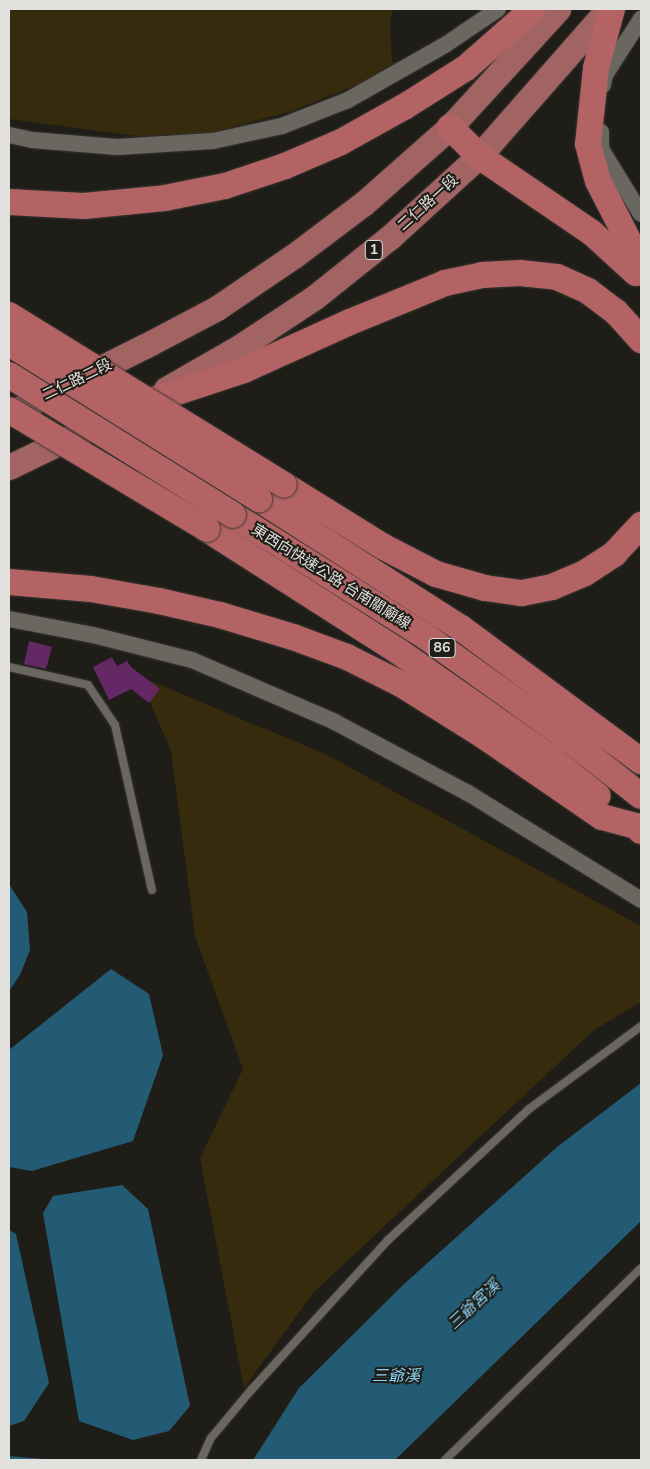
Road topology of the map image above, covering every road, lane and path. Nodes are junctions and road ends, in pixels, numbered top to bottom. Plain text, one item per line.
1 (498, 9) edge
2 (608, 9) edge
3 (612, 9) edge
4 (541, 14) edge
5 (641, 19) edge
6 (600, 71) junction
7 (450, 127) junction
8 (9, 135) edge
9 (479, 156) junction
10 (9, 202) edge
11 (641, 214) edge
12 (641, 265) edge
13 (641, 279) edge
14 (9, 315) edge
15 (641, 340) edge
16 (9, 343) edge
17 (9, 375) edge
18 (138, 406) junction
19 (9, 410) edge
20 (9, 414) edge
21 (9, 467) edge
22 (641, 525) edge
23 (9, 582) edge
24 (9, 619) edge
25 (9, 667) edge
26 (641, 761) edge
27 (641, 796) edge
28 (638, 828) edge
29 (152, 890) dead end
30 (641, 900) edge
31 (641, 1026) edge
32 (641, 1268) edge
33 (201, 1460) edge
34 (445, 1460) edge

1 - 8 street
2 - 9 main road, 二仁路一段 / 1
3 - 6 highway
4 - 7 main road
4 - 10 highway
5 - 6 street
6 - 11 street
6 - 12 highway
7 - 9 highway
7 - 20 main road, 二仁路二段
9 - 13 highway
9 - 18 main road, 二仁路一段 / 1
14 - 22 highway, bridge
15 - 18 highway
16 - 26 highway, 東西向快速公路 台南關廟線 / 86, bridge
17 - 27 highway, 東西向快速公路 台南關廟線 / 86, bridge
18 - 21 main road, 1
19 - 28 highway, bridge
23 - 28 highway
24 - 30 street
25 - 29 lane
31 - 33 lane
32 - 34 lane

